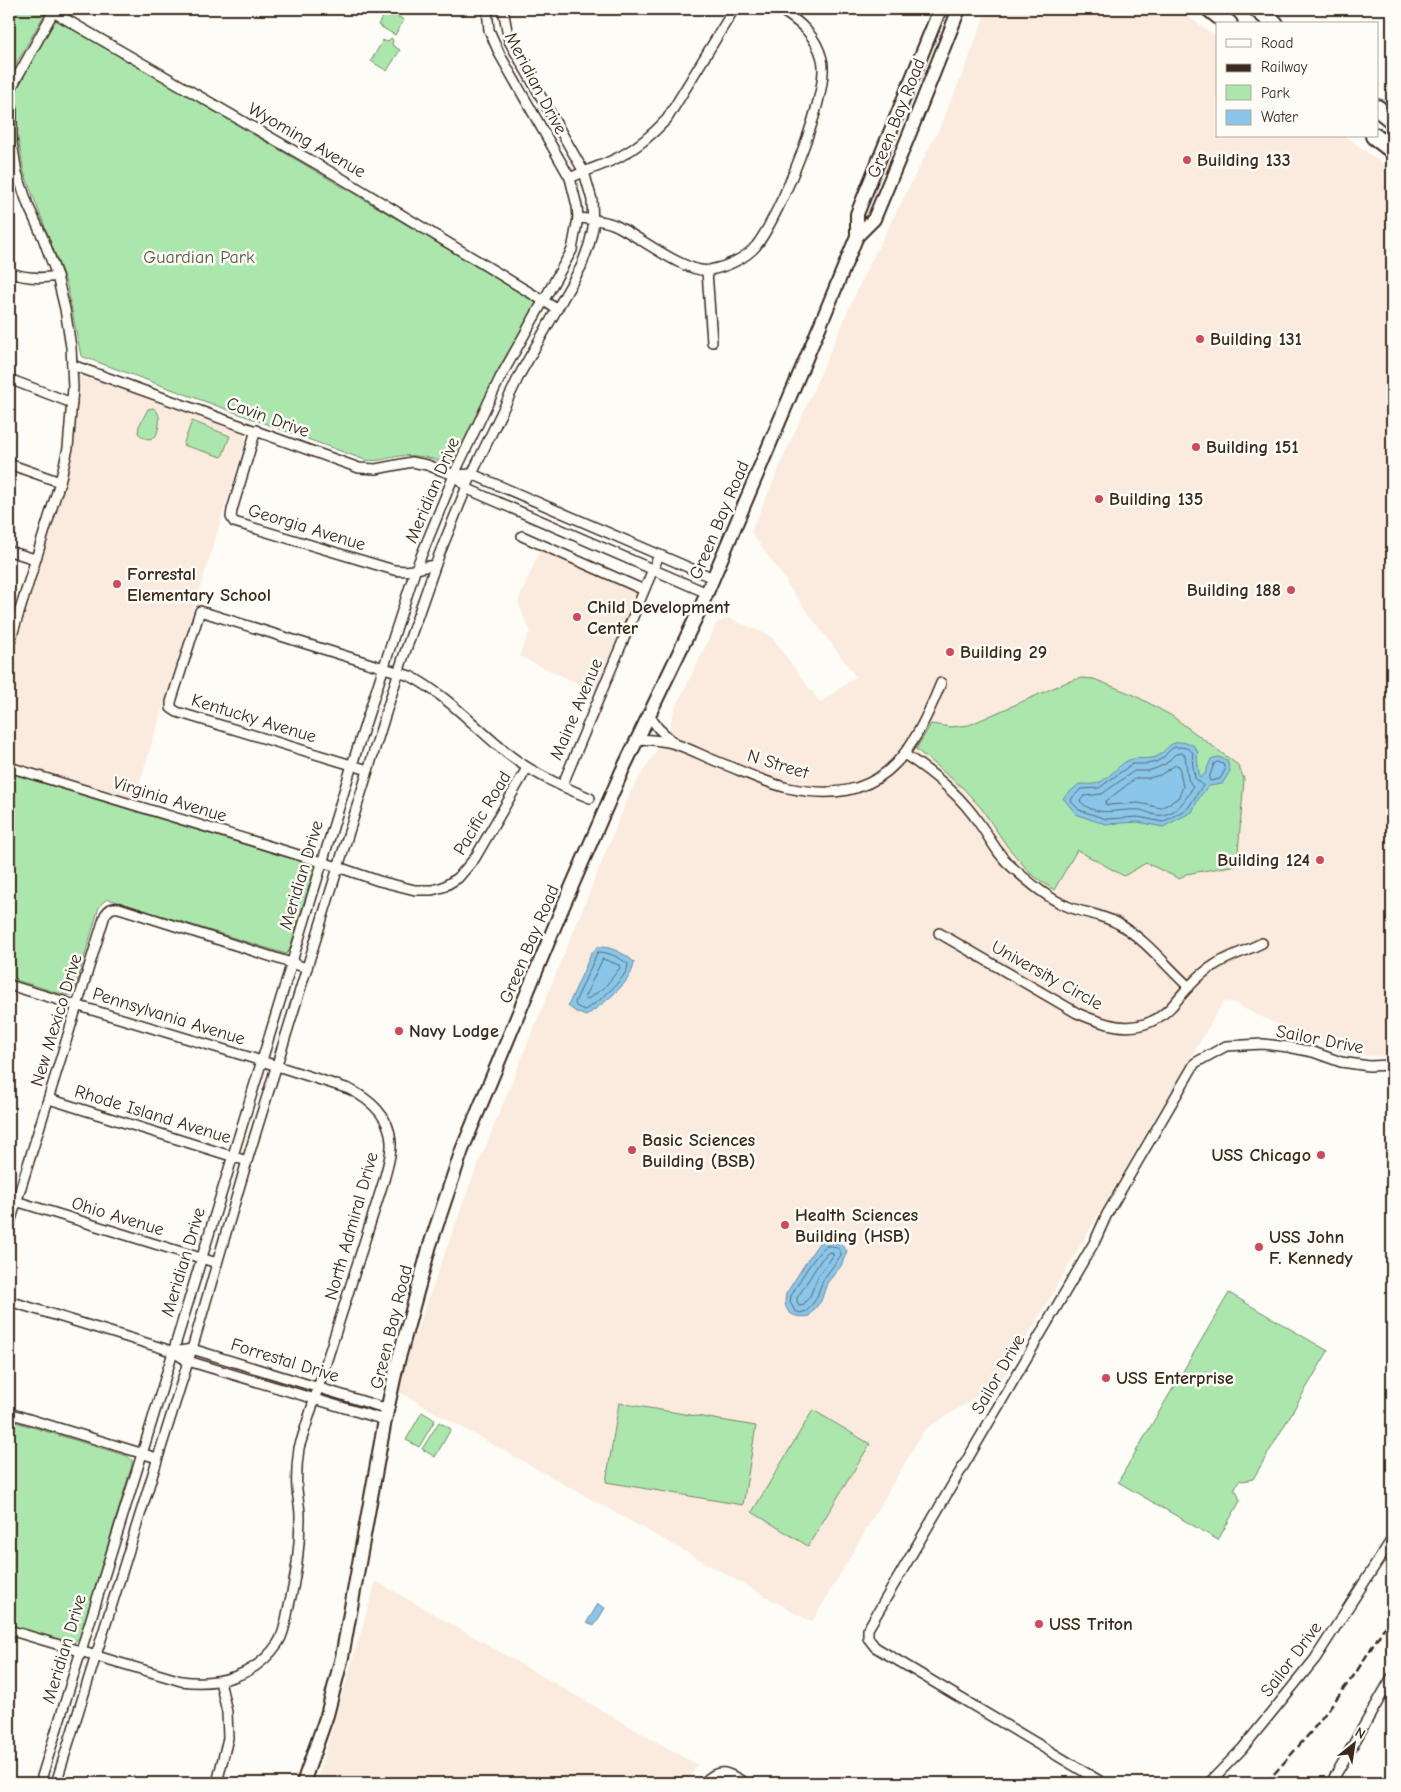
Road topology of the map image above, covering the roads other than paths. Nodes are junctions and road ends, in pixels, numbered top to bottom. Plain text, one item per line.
1 (487, 9) edge
2 (503, 9) edge
3 (734, 9) edge
4 (779, 9) edge
5 (940, 9) edge
6 (959, 9) edge
7 (1210, 9) edge
8 (1257, 9) edge
9 (52, 10) edge
10 (1226, 22) edge
11 (1273, 22) edge
12 (9, 90) edge
13 (1378, 109) edge
14 (1392, 120) edge
15 (1377, 138) edge
16 (1392, 150) edge
17 (584, 172) junction
18 (570, 178) junction
19 (578, 218) junction
20 (593, 220) junction
21 (857, 236) junction
22 (707, 271) junction
23 (9, 272) edge
24 (57, 276) junction
25 (543, 300) junction
26 (557, 309) junction
27 (712, 342) dead end
28 (72, 364) junction
29 (9, 379) edge
30 (72, 404) junction
31 (256, 430) junction
32 (9, 464) edge
33 (472, 474) junction
34 (454, 475) junction
35 (60, 482) junction
36 (466, 488) junction
37 (522, 536) dead end
38 (9, 551) edge
39 (659, 555) junction
40 (35, 559) junction
41 (435, 565) junction
42 (652, 570) junction
43 (415, 571) junction
44 (713, 578) junction
45 (644, 590) junction
46 (706, 593) junction
47 (9, 646) edge
48 (384, 667) junction
49 (398, 672) junction
50 (941, 684) dead end
51 (649, 715) junction
52 (638, 739) junction
53 (674, 743) junction
54 (904, 754) junction
55 (352, 765) junction
56 (9, 767) edge
57 (527, 768) junction
58 (368, 770) junction
59 (562, 786) junction
60 (590, 798) dead end
61 (322, 862) junction
62 (338, 867) junction
63 (939, 933) dead end
64 (1262, 943) dead end
65 (292, 963) junction
66 (307, 968) junction
67 (9, 985) edge
68 (1189, 987) junction
69 (78, 1006) junction
70 (262, 1061) junction
71 (1392, 1065) edge
72 (278, 1066) junction
73 (48, 1099) junction
74 (233, 1156) junction
75 (247, 1161) junction
76 (13, 1200) edge
77 (9, 1226) edge
78 (201, 1259) junction
79 (217, 1263) junction
80 (9, 1301) edge
81 (192, 1349) junction
82 (173, 1352) junction
83 (188, 1361) junction
84 (318, 1387) junction
85 (314, 1400) junction
86 (9, 1413) edge
87 (387, 1415) junction
88 (142, 1454) junction
89 (157, 1458) junction
90 (1391, 1545) edge
91 (9, 1630) edge
92 (80, 1652) junction
93 (96, 1657) junction
94 (1392, 1677) edge
95 (220, 1681) junction
96 (40, 1783) edge
97 (56, 1783) edge
98 (217, 1783) edge
99 (303, 1783) edge
100 (704, 1783) edge
101 (745, 1783) edge
102 (1103, 1783) edge
103 (1209, 1783) edge
104 (1331, 1783) edge

1 - 18 street, Meridian Drive
2 - 17 street, Meridian Drive
3 - 17 street
4 - 22 street
5 - 21 main road, Green Bay Road
6 - 21 main road, Green Bay Road
7 - 10 highway
8 - 11 highway
9 - 12 street
9 - 25 street, Wyoming Avenue
12 - 24 street
13 - 14 highway
15 - 16 highway
17 - 18 street
17 - 20 street, Meridian Drive
18 - 19 street, Meridian Drive
19 - 20 street
19 - 25 street, Meridian Drive
20 - 22 street
20 - 26 street, Meridian Drive
21 - 44 main road, Green Bay Road
22 - 27 street
23 - 24 street
24 - 28 street
25 - 26 street, Wyoming Avenue
25 - 34 street, Meridian Drive
26 - 33 street, Meridian Drive
28 - 30 street
28 - 31 street, Cavin Drive
29 - 30 street
30 - 35 street
31 - 34 street, Cavin Drive
31 - 43 street, Georgia Avenue
32 - 35 street
33 - 34 street, Cavin Drive
33 - 36 street, Meridian Drive
33 - 39 street, Cavin Drive
34 - 36 street, Cavin Drive
34 - 43 street, Meridian Drive
35 - 40 street
36 - 41 street, Meridian Drive
36 - 42 street, Cavin Drive
37 - 45 street
38 - 40 street
39 - 42 street, Maine Avenue
39 - 44 street, Cavin Drive
40 - 47 street
41 - 43 street, Georgia Avenue
41 - 49 street, Meridian Drive
42 - 45 street, Maine Avenue
42 - 46 street, Cavin Drive
43 - 48 street, Meridian Drive
44 - 46 main road, Green Bay Road
45 - 59 street, Maine Avenue
46 - 51 main road, Green Bay Road
48 - 49 street
48 - 55 street, Meridian Drive
48 - 55 street, Kentucky Avenue
49 - 57 street
49 - 58 street, Meridian Drive
50 - 54 street, N Street
51 - 52 main road, Green Bay Road
51 - 53 street, N Street
52 - 53 street, N Street
52 - 87 main road, Green Bay Road
53 - 54 street, N Street
54 - 68 street
55 - 58 street, Kentucky Avenue
55 - 61 street, Meridian Drive
56 - 61 street, Virginia Avenue
57 - 59 street
57 - 62 street, Pacific Road
58 - 62 street, Meridian Drive
59 - 60 street
61 - 62 street, Pacific Road
61 - 65 street, Meridian Drive
62 - 66 street, Meridian Drive
63 - 68 street, University Circle
64 - 68 street, University Circle
65 - 66 street
65 - 69 street, New Mexico Drive
65 - 70 street, Meridian Drive
66 - 72 street, Meridian Drive
67 - 69 street, Pennsylvania Avenue
69 - 70 street, Pennsylvania Avenue
69 - 73 street, New Mexico Drive
70 - 72 street, North Admiral Drive
70 - 74 street, Meridian Drive
71 - 102 street, Sailor Drive
72 - 75 street, Meridian Drive
72 - 84 street, North Admiral Drive
73 - 74 street, Rhode Island Avenue
73 - 76 street, New Mexico Drive
74 - 75 street, Rhode Island Avenue
74 - 78 street, Meridian Drive
75 - 79 street, Meridian Drive
76 - 77 street, New Mexico Drive
76 - 78 street, Ohio Avenue
78 - 79 street, Ohio Avenue
78 - 82 street, Meridian Drive
79 - 81 street, Meridian Drive
80 - 82 street, Forrestal Drive
81 - 82 street, Forrestal Drive
81 - 83 street, Meridian Drive
81 - 84 street, Forrestal Drive
82 - 83 street, Forrestal Drive
82 - 88 street, Meridian Drive
83 - 85 street, Forrestal Drive
83 - 89 street, Meridian Drive
84 - 85 street, North Admiral Drive
84 - 87 street, Forrestal Drive
85 - 87 street, Forrestal Drive
85 - 95 street, North Admiral Drive
86 - 88 street
87 - 99 main road, Green Bay Road
88 - 89 street
88 - 92 street, Meridian Drive
89 - 93 street, Meridian Drive
90 - 103 street, Sailor Drive
91 - 92 street, North Admiral Drive
92 - 93 street, North Admiral Drive
92 - 96 street, Meridian Drive
93 - 95 street, North Admiral Drive
93 - 97 street, Meridian Drive
94 - 104 street
95 - 98 street
100 - 101 street

